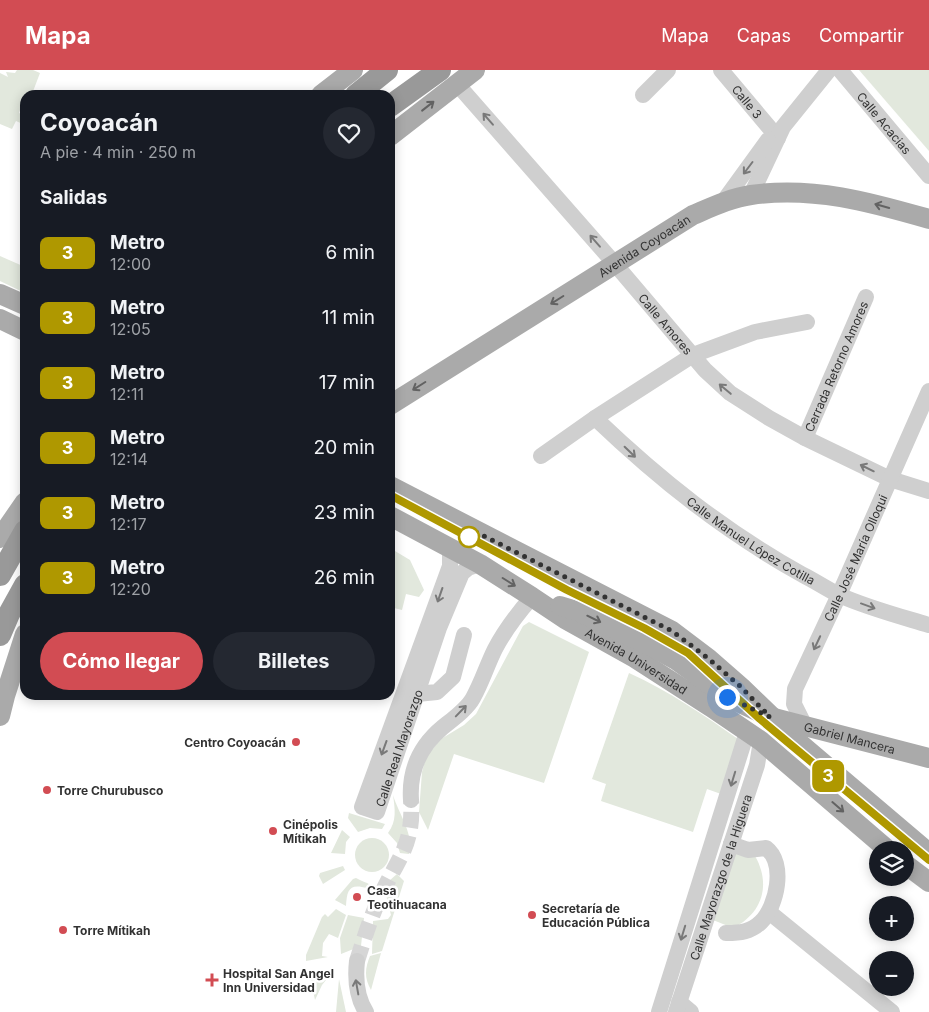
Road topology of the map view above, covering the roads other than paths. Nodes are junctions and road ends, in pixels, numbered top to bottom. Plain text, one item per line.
1 (353, 70) edge
2 (387, 70) edge
3 (475, 70) edge
4 (668, 70) edge
5 (722, 70) edge
6 (829, 70) edge
7 (840, 70) edge
8 (448, 77) edge
9 (327, 90) edge
10 (362, 90) edge
11 (643, 95) dead end
12 (395, 104) edge
13 (395, 131) edge
14 (778, 133) junction
15 (929, 176) edge
16 (751, 195) junction
17 (723, 202) junction
18 (929, 219) edge
19 (615, 264) junction
20 (0, 294) edge
21 (866, 297) dead end
22 (20, 303) edge
23 (0, 319) edge
24 (807, 322) dead end
25 (20, 329) edge
26 (693, 355) junction
27 (929, 391) edge
28 (395, 402) edge
29 (595, 418) junction
30 (805, 438) junction
31 (541, 456) dead end
32 (890, 479) junction
33 (395, 489) edge
34 (929, 491) edge
35 (20, 509) edge
36 (395, 519) edge
37 (0, 538) edge
38 (20, 540) edge
39 (450, 548) junction
40 (480, 564) junction
41 (0, 575) edge
42 (20, 594) edge
43 (839, 595) junction
44 (532, 596) junction
45 (20, 598) edge
46 (0, 604) edge
47 (20, 623) edge
48 (929, 625) edge
49 (0, 629) edge
50 (445, 629) junction
51 (0, 635) edge
52 (20, 649) edge
53 (20, 682) edge
54 (421, 694) junction
55 (0, 716) edge
56 (770, 717) junction
57 (802, 734) junction
58 (754, 737) junction
59 (929, 758) edge
60 (410, 800) tunnel mouth
61 (877, 841) edge
62 (731, 844) junction
63 (929, 853) edge
64 (914, 871) edge
65 (929, 882) edge
66 (769, 912) junction
67 (726, 933) dead end
68 (357, 961) tunnel mouth
69 (682, 1009) edge
70 (366, 1012) edge
71 (659, 1012) edge
72 (892, 1012) edge

1 - 9 main road
2 - 10 highway
3 - 8 main road
4 - 11 street
5 - 14 street, Calle 3
6 - 14 street
7 - 15 street, Calle Acacias
8 - 12 highway
13 -> 8 main road
19 -> 8 street, Calle Amores
14 - 16 street
14 -> 17 street
16 - 17 main road, Avenida Coyoacán
18 -> 16 main road, Avenida Coyoacán
17 - 19 main road, Avenida Coyoacán
19 - 26 street, Calle Amores
19 -> 28 main road, Avenida Coyoacán
20 - 22 main road
21 - 30 street, Cerrada Retorno Amores
23 - 25 main road
24 - 26 street
26 - 29 street
30 -> 26 street, Calle Amores
27 - 32 street, Calle José María Olloqui
29 - 31 street
29 -> 43 street, Calle Manuel López Cotilla
32 -> 30 street, Calle Amores
32 - 34 street, Calle Amores
32 - 43 street, Calle José María Olloqui
33 - 56 main road
35 - 37 main road
36 - 39 main road, Avenida Universidad
38 - 41 highway
39 - 40 main road, Avenida Universidad
39 -> 50 street, Calle Real Mayorazgo
40 -> 44 main road, Avenida Universidad
40 - 50 street, Calle Real Mayorazgo
42 - 51 highway
43 -> 48 street, Calle Manuel López Cotilla
43 -> 57 street, Calle José María Olloqui
44 -> 56 main road
44 - 58 main road, Avenida Universidad
60 -> 44 street, Calle Real Mayorazgo
45 - 46 main road
47 - 49 main road
50 - 54 street, Calle Real Mayorazgo
50 - 54 street
50 -> 54 street, Calle Real Mayorazgo
52 - 55 main road
53 - 55 main road
56 - 57 main road
57 - 58 main road, Gabriel Mancera
57 - 59 main road, Gabriel Mancera
57 - 63 main road
58 -> 61 main road, Avenida Universidad
58 - 62 street, Calle Mayorazgo de la Higuera
58 -> 71 street
62 - 66 street
62 - 69 street, Calle Mayorazgo de la Higuera
64 - 65 main road
66 - 67 street
66 - 72 street
70 -> 68 street

